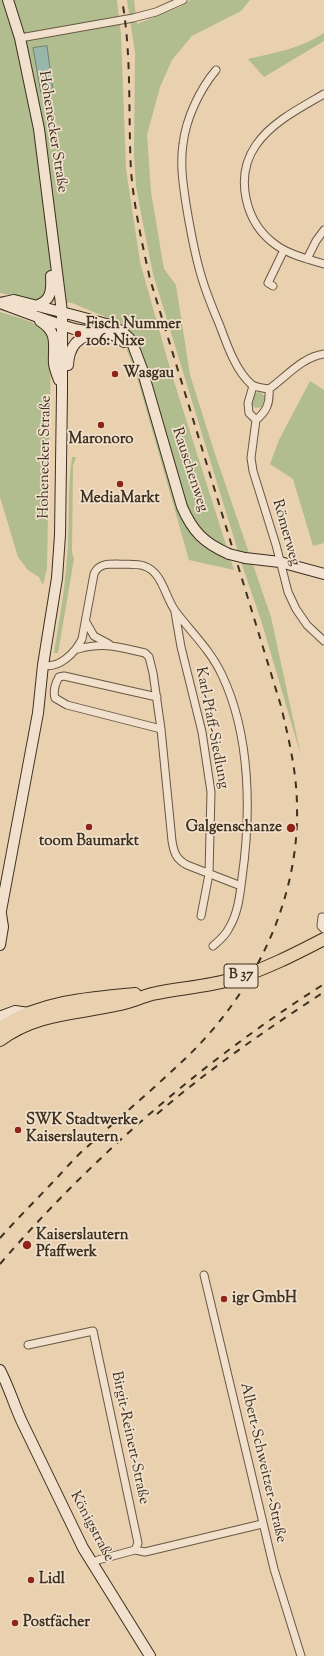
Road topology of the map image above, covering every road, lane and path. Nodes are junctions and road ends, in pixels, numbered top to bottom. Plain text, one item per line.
1 (8, 0) edge
2 (183, 0) edge
3 (20, 38) junction
4 (216, 70) dead end
5 (324, 94) edge
6 (324, 230) edge
7 (54, 249) junction
8 (284, 250) junction
9 (307, 259) junction
10 (324, 264) edge
11 (273, 286) dead end
12 (0, 303) edge
13 (33, 310) junction
14 (62, 312) junction
15 (62, 325) junction
16 (102, 332) junction
17 (136, 353) junction
18 (324, 354) edge
19 (253, 386) junction
20 (269, 389) junction
21 (62, 392) junction
22 (256, 420) junction
23 (280, 562) junction
24 (324, 574) edge
25 (175, 612) junction
26 (86, 622) junction
27 (324, 641) edge
28 (108, 644) junction
29 (78, 649) junction
30 (43, 665) junction
31 (157, 697) junction
32 (161, 729) junction
33 (209, 874) junction
34 (241, 886) junction
35 (0, 915) edge
36 (323, 915) edge
37 (201, 916) dead end
38 (324, 929) edge
39 (324, 939) edge
40 (0, 945) edge
41 (213, 946) dead end
42 (152, 994) junction
43 (29, 1013) junction
44 (0, 1016) edge
45 (0, 1028) edge
46 (0, 1040) edge
47 (204, 1275) dead end
48 (28, 1345) dead end
49 (0, 1370) edge
50 (0, 1384) edge
51 (15, 1408) junction
52 (262, 1524) junction
53 (135, 1550) junction
54 (92, 1563) junction
55 (150, 1656) edge
56 (301, 1656) edge

1 - 3 main road, Hohenecker Straße
2 - 3 street
3 - 7 main road, Hohenecker Straße
4 - 19 street
5 - 8 street
6 - 9 street
7 - 13 main road
7 - 14 main road, Hohenecker Straße
8 - 9 street
8 - 11 street
9 - 10 street
12 - 13 main road
13 - 14 main road, Rauschenweg
13 - 15 main road, Rauschenweg
13 - 21 main road
14 - 15 main road, Hohenecker Straße
14 - 17 main road, Rauschenweg
15 - 16 main road, Rauschenweg
15 - 21 main road, Hohenecker Straße
16 - 17 main road, Rauschenweg
16 - 21 main road
17 - 23 main road, Rauschenweg, bridge
18 - 20 street
19 - 20 street
19 - 22 street
20 - 22 street
21 - 30 main road, Hohenecker Straße
22 - 23 street, Römerweg
23 - 24 main road, Rauschenweg
23 - 27 street, Römerweg
25 - 26 street, Karl-Pfaff-Siedlung
25 - 33 street, Karl-Pfaff-Siedlung
25 - 34 street, Karl-Pfaff-Siedlung
26 - 28 street
26 - 29 street, Karl-Pfaff-Siedlung
28 - 29 street
28 - 31 street
29 - 30 street
30 - 35 main road, Hohenecker Straße
31 - 32 street
31 - 32 street
32 - 33 street
33 - 34 street
33 - 37 street, Karl-Pfaff-Siedlung
34 - 41 street, Karl-Pfaff-Siedlung
35 - 40 main road, Hohenecker Straße
36 - 38 street
39 - 42 main road, B 37
42 - 43 main road, B 37
42 - 46 main road, B 37
43 - 44 main road
43 - 45 main road, B 37
47 - 52 street, Albert-Schweitzer-Straße
48 - 53 street, Birgit-Reinert-Straße
49 - 51 main road, Königstraße
50 - 51 main road, Königstraße
51 - 54 main road, Königstraße
52 - 53 street
52 - 56 street, Albert-Schweitzer-Straße
53 - 54 street
54 - 55 main road, Königstraße

